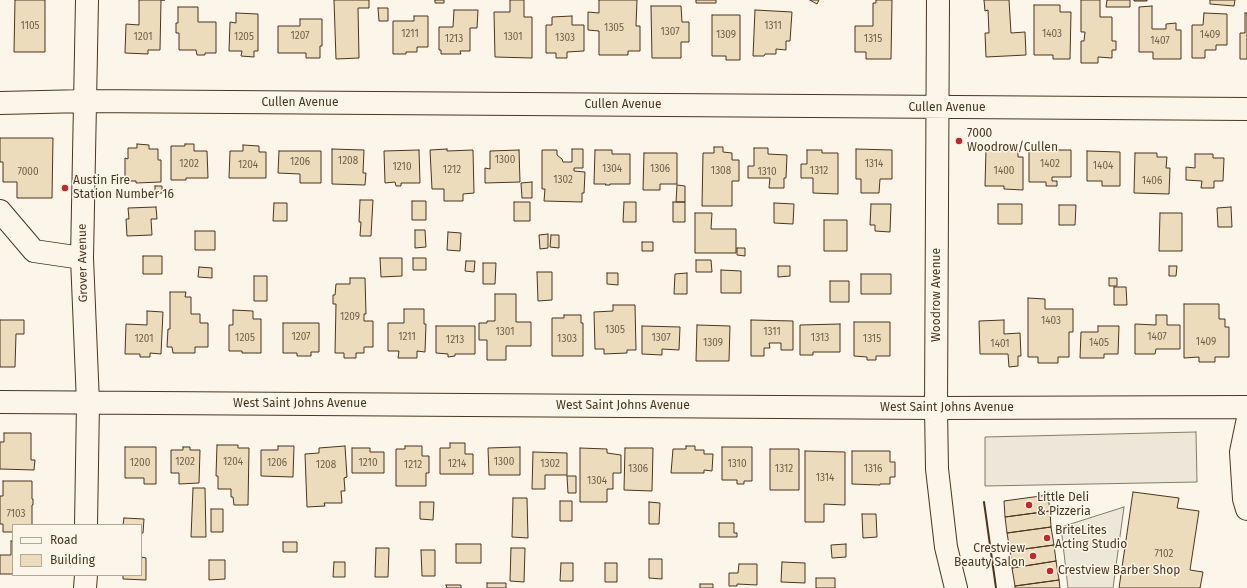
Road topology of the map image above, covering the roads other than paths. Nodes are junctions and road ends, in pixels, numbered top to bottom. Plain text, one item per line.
1 (87, 0) edge
2 (938, 0) edge
3 (86, 101) junction
4 (0, 102) edge
5 (937, 108) junction
6 (1247, 109) edge
7 (0, 211) edge
8 (82, 258) junction
9 (0, 402) edge
10 (88, 403) junction
11 (1247, 407) edge
12 (936, 408) junction
13 (1247, 423) edge
14 (1247, 509) edge
15 (86, 524) edge
16 (86, 576) edge
17 (85, 588) edge
18 (956, 588) edge

1 - 3 street, Grover Avenue
2 - 5 street, Woodrow Avenue
3 - 4 street, Cullen Avenue
3 - 5 street, Cullen Avenue
3 - 8 street, Grover Avenue
5 - 6 street, Cullen Avenue
5 - 12 street, Woodrow Avenue
7 - 8 street
8 - 10 street, Grover Avenue
9 - 10 street, West Saint Johns Avenue
10 - 12 street, West Saint Johns Avenue
10 - 15 street, Grover Avenue
11 - 12 street, West Saint Johns Avenue
12 - 18 street, Woodrow Avenue
13 - 14 street
16 - 17 street

